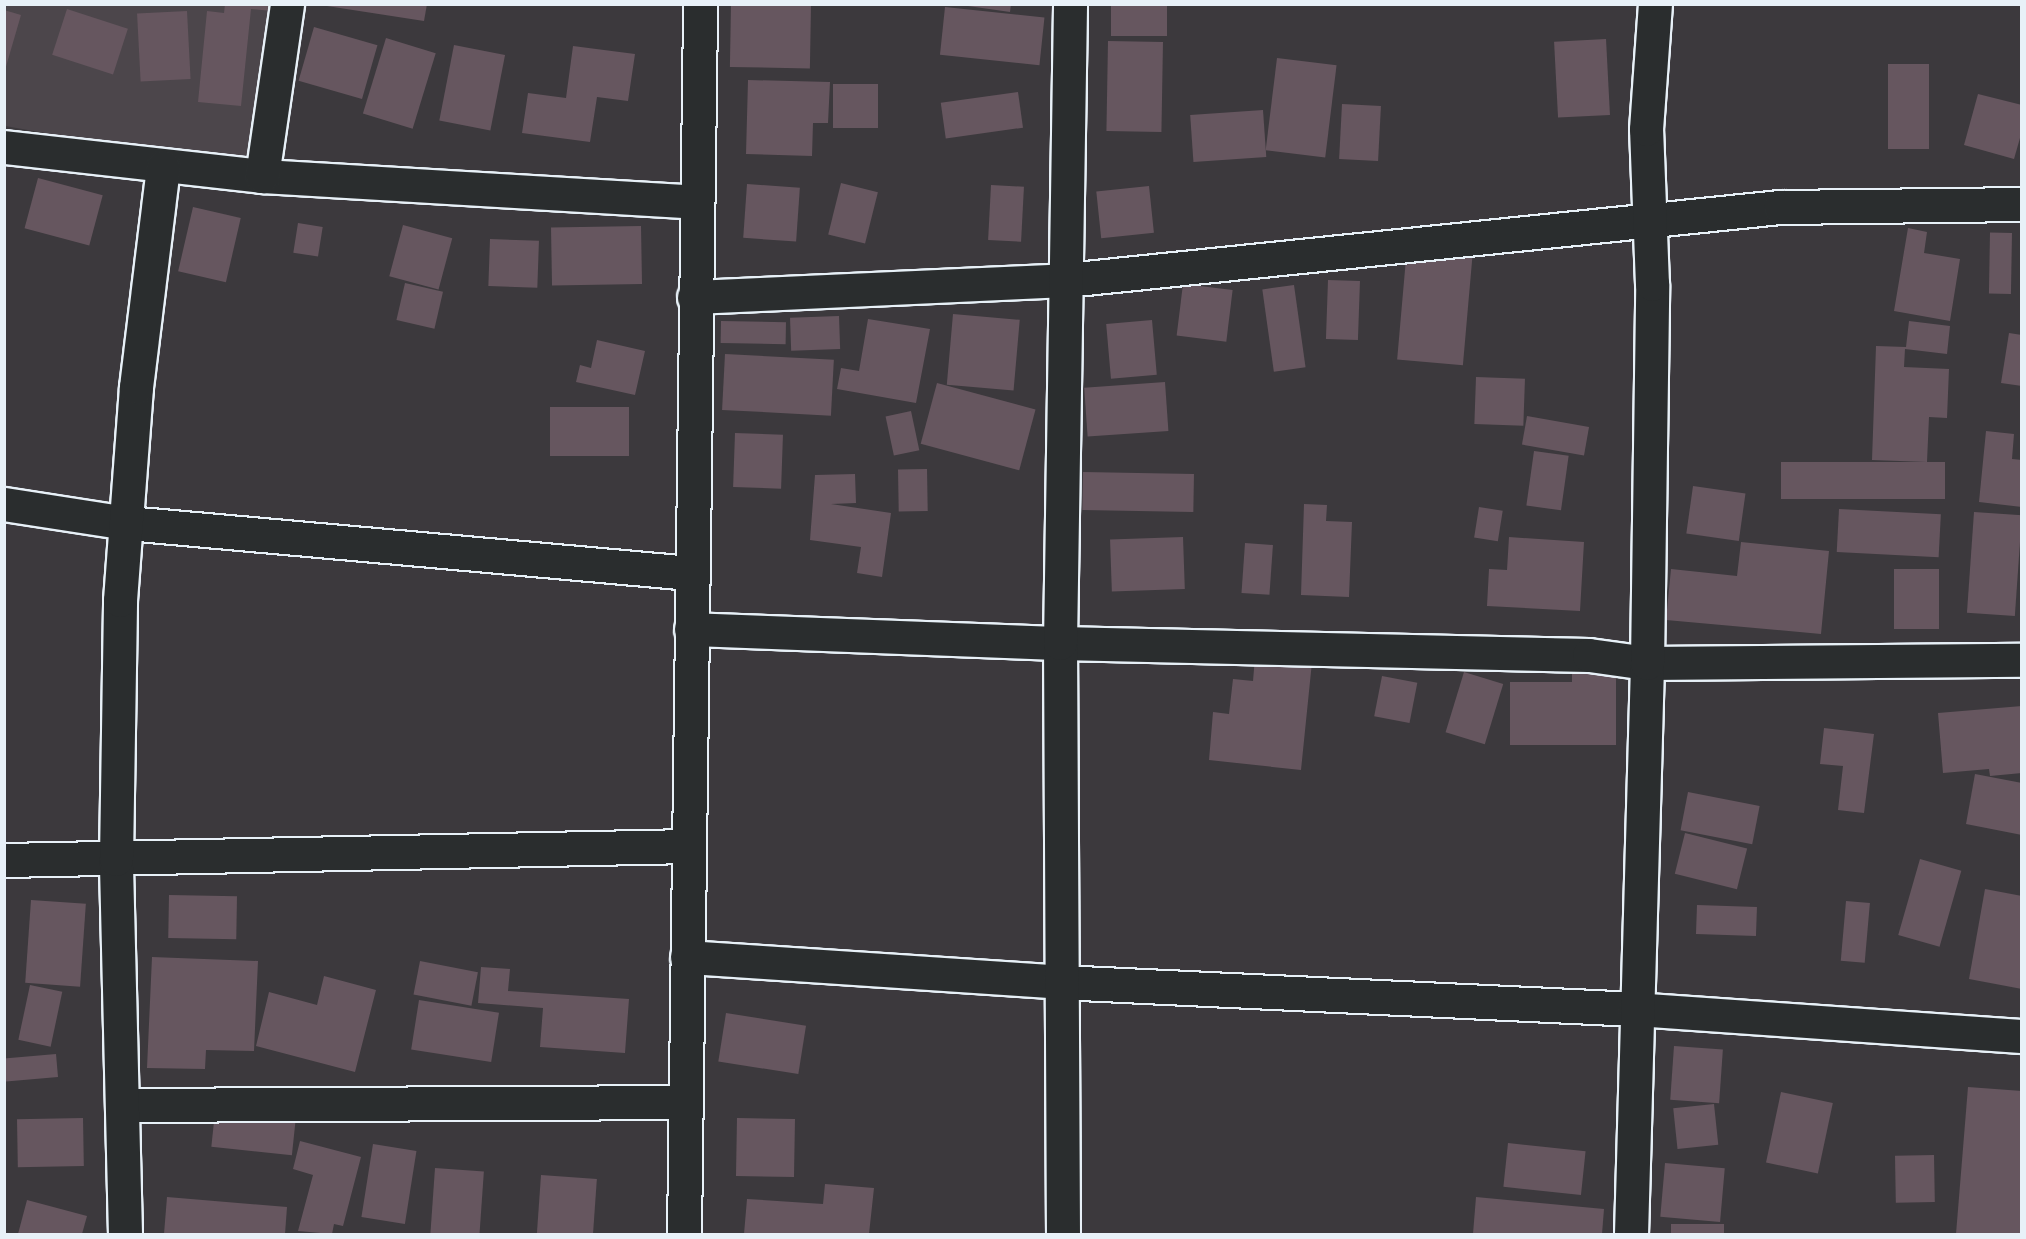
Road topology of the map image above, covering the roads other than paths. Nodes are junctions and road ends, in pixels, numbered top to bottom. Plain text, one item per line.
1 (287, 4) edge
2 (700, 4) edge
3 (1070, 4) edge
4 (1655, 4) edge
5 (4, 147) edge
6 (163, 167) junction
7 (262, 176) junction
8 (696, 202) junction
9 (2022, 204) edge
10 (1649, 220) junction
11 (1066, 280) junction
12 (694, 297) junction
13 (4, 504) edge
14 (127, 524) junction
15 (691, 573) junction
16 (691, 629) junction
17 (1060, 643) junction
18 (2022, 660) edge
19 (1647, 663) junction
20 (689, 846) junction
21 (116, 859) junction
22 (4, 861) edge
23 (687, 957) junction
24 (1059, 982) junction
25 (1635, 1010) junction
26 (2022, 1036) edge
27 (686, 1102) junction
28 (122, 1105) junction
29 (125, 1234) edge
30 (684, 1234) edge
31 (1063, 1234) edge
32 (1631, 1234) edge

1 - 7 street
2 - 8 street
3 - 11 street
4 - 10 street
5 - 6 street
6 - 7 street
6 - 14 street
7 - 8 street
8 - 12 street
9 - 10 street
10 - 11 street
10 - 19 street
11 - 12 street
11 - 17 street
12 - 15 street
13 - 14 street
14 - 15 street
14 - 21 street
15 - 16 street
16 - 17 street
16 - 20 street
17 - 19 street
17 - 24 street
18 - 19 street
19 - 25 street
20 - 21 street
20 - 23 street
21 - 22 street
21 - 28 street
23 - 24 street
23 - 27 street
24 - 25 street
24 - 31 street
25 - 26 street
25 - 32 street
27 - 28 street
27 - 30 street
28 - 29 street

